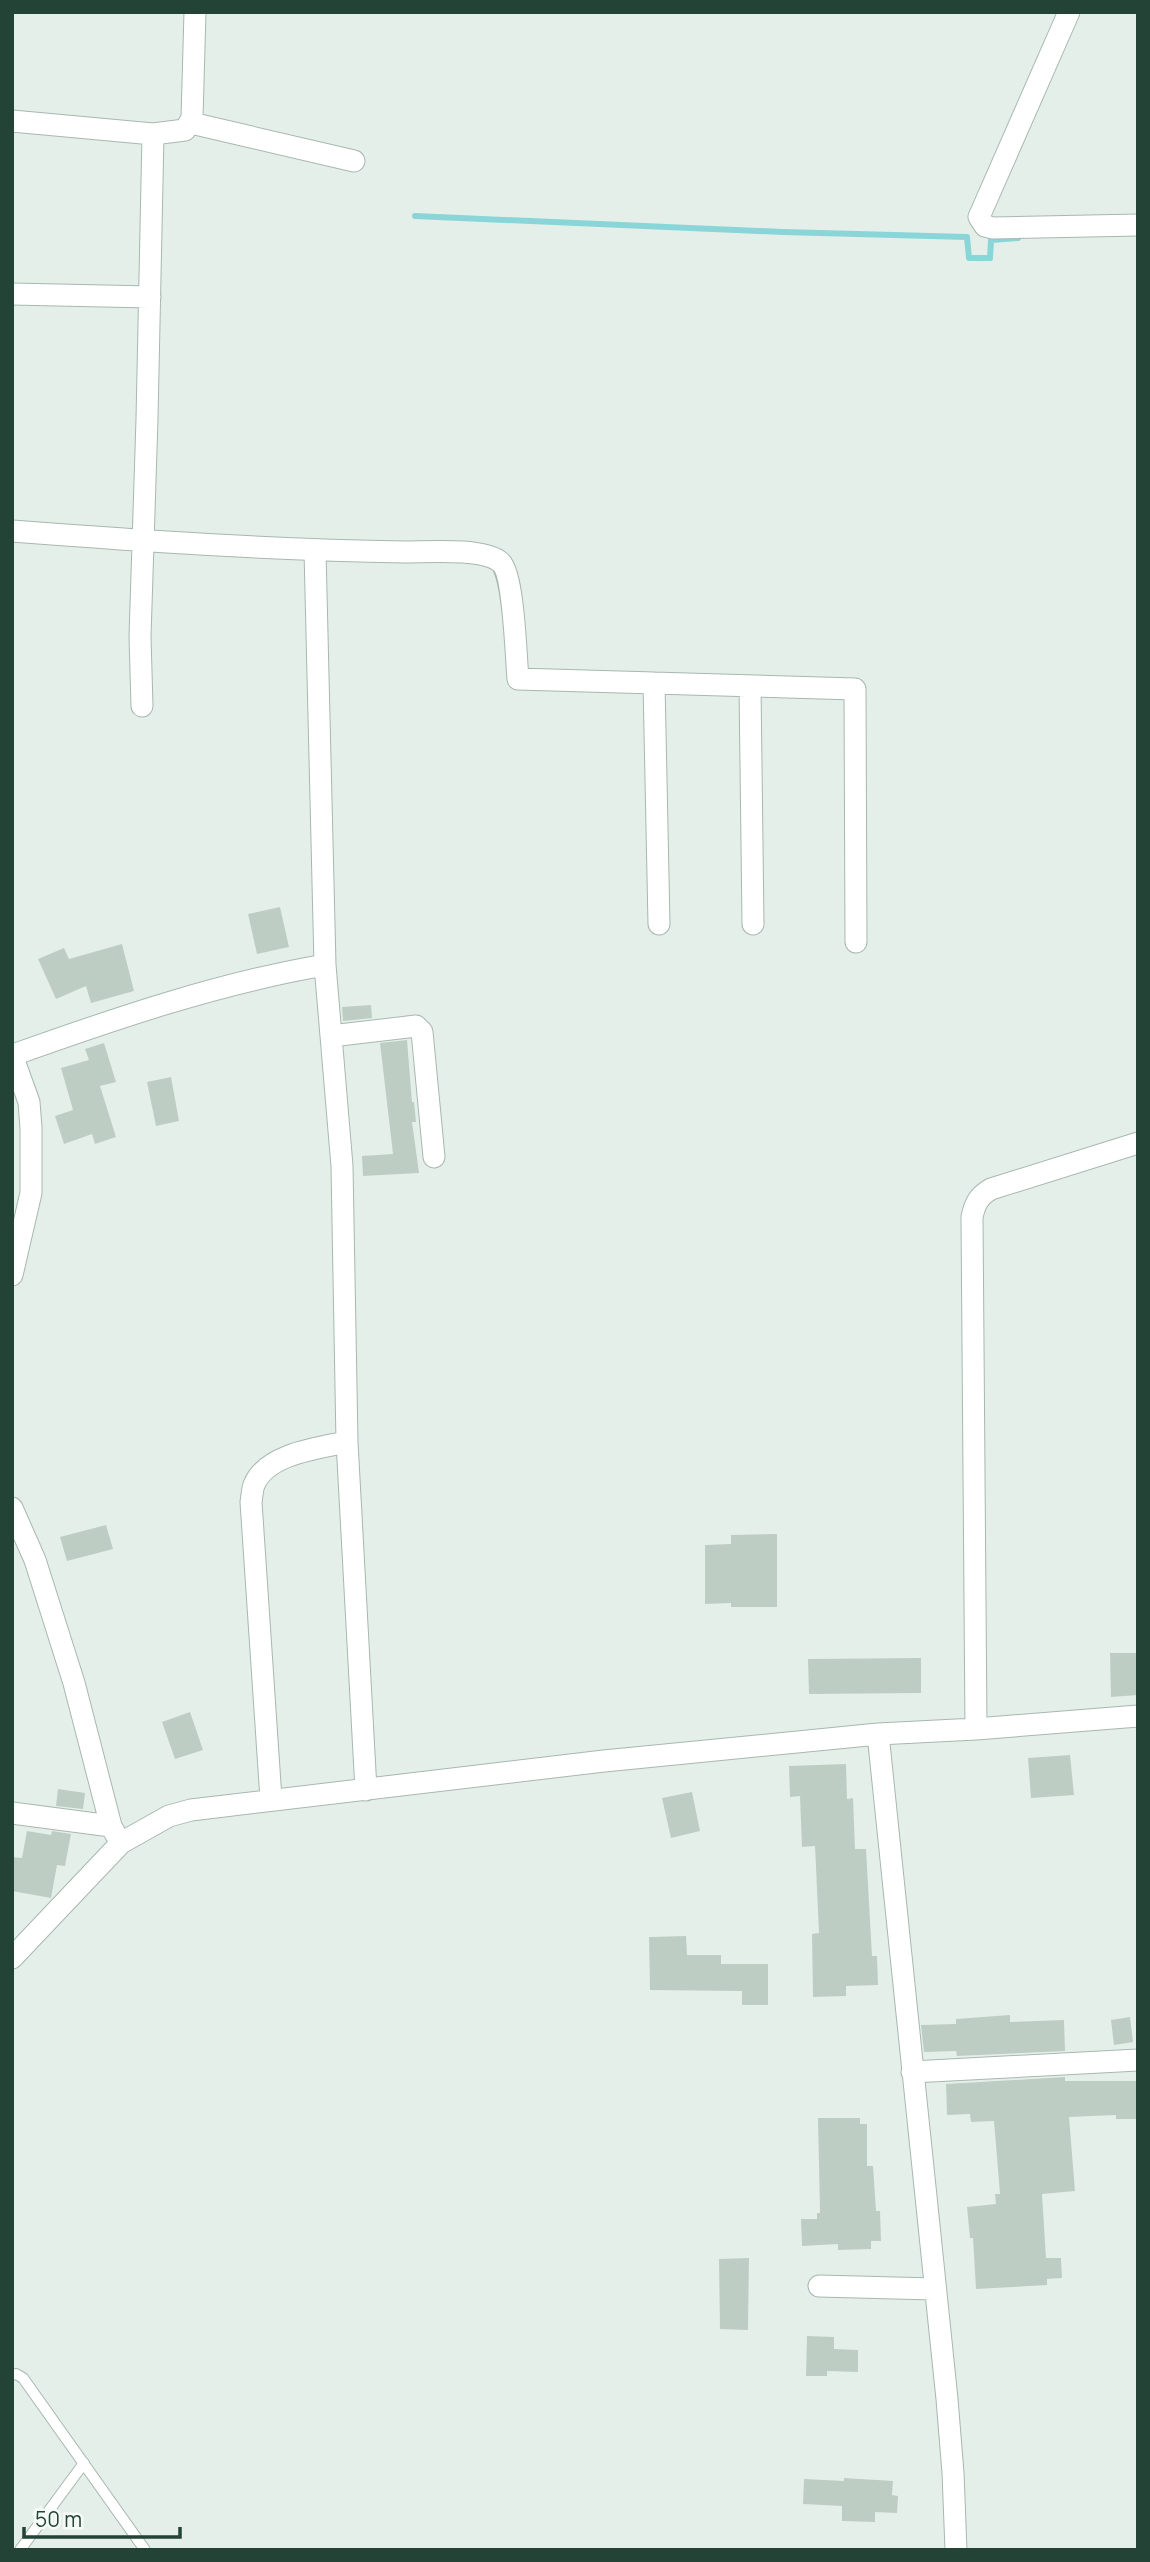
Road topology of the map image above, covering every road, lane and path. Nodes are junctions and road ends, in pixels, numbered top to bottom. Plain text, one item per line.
1 (195, 12) edge
2 (1069, 12) edge
3 (12, 121) edge
4 (191, 123) junction
5 (153, 134) junction
6 (354, 161) dead end
7 (1138, 225) edge
8 (12, 295) edge
9 (150, 297) junction
10 (12, 531) edge
11 (144, 541) junction
12 (315, 551) junction
13 (654, 683) junction
14 (750, 686) junction
15 (142, 706) dead end
16 (659, 924) dead end
17 (753, 924) dead end
18 (856, 942) dead end
19 (325, 965) junction
20 (331, 1036) junction
21 (12, 1055) edge
22 (1138, 1143) edge
23 (434, 1157) dead end
24 (12, 1275) edge
25 (347, 1442) junction
26 (12, 1508) edge
27 (1138, 1716) edge
28 (976, 1729) junction
29 (878, 1734) junction
30 (366, 1790) junction
31 (271, 1800) junction
32 (12, 1813) edge
33 (116, 1834) junction
34 (12, 1958) edge
35 (1138, 2060) edge
36 (912, 2072) junction
37 (819, 2286) dead end
38 (934, 2288) junction
39 (12, 2375) edge
40 (84, 2463) junction
41 (20, 2550) edge
42 (145, 2550) edge
43 (956, 2550) edge

1 - 4 street
2 - 7 street
3 - 5 street
4 - 5 street
4 - 6 street
5 - 9 street
8 - 9 street
9 - 11 street
10 - 11 street
11 - 12 street
11 - 15 street
12 - 13 street
12 - 19 street
13 - 14 street
13 - 16 street
14 - 17 street
14 - 18 street
19 - 20 street
19 - 21 street
20 - 23 street
20 - 25 street
21 - 24 street
22 - 28 street
25 - 30 street
25 - 31 street
26 - 33 street
27 - 28 street
28 - 29 street
29 - 30 street
29 - 36 street
30 - 31 street
31 - 33 street
32 - 33 street
33 - 34 street
35 - 36 street
36 - 38 street
37 - 38 street
38 - 43 street
39 - 40 lane
40 - 41 lane
40 - 42 lane

